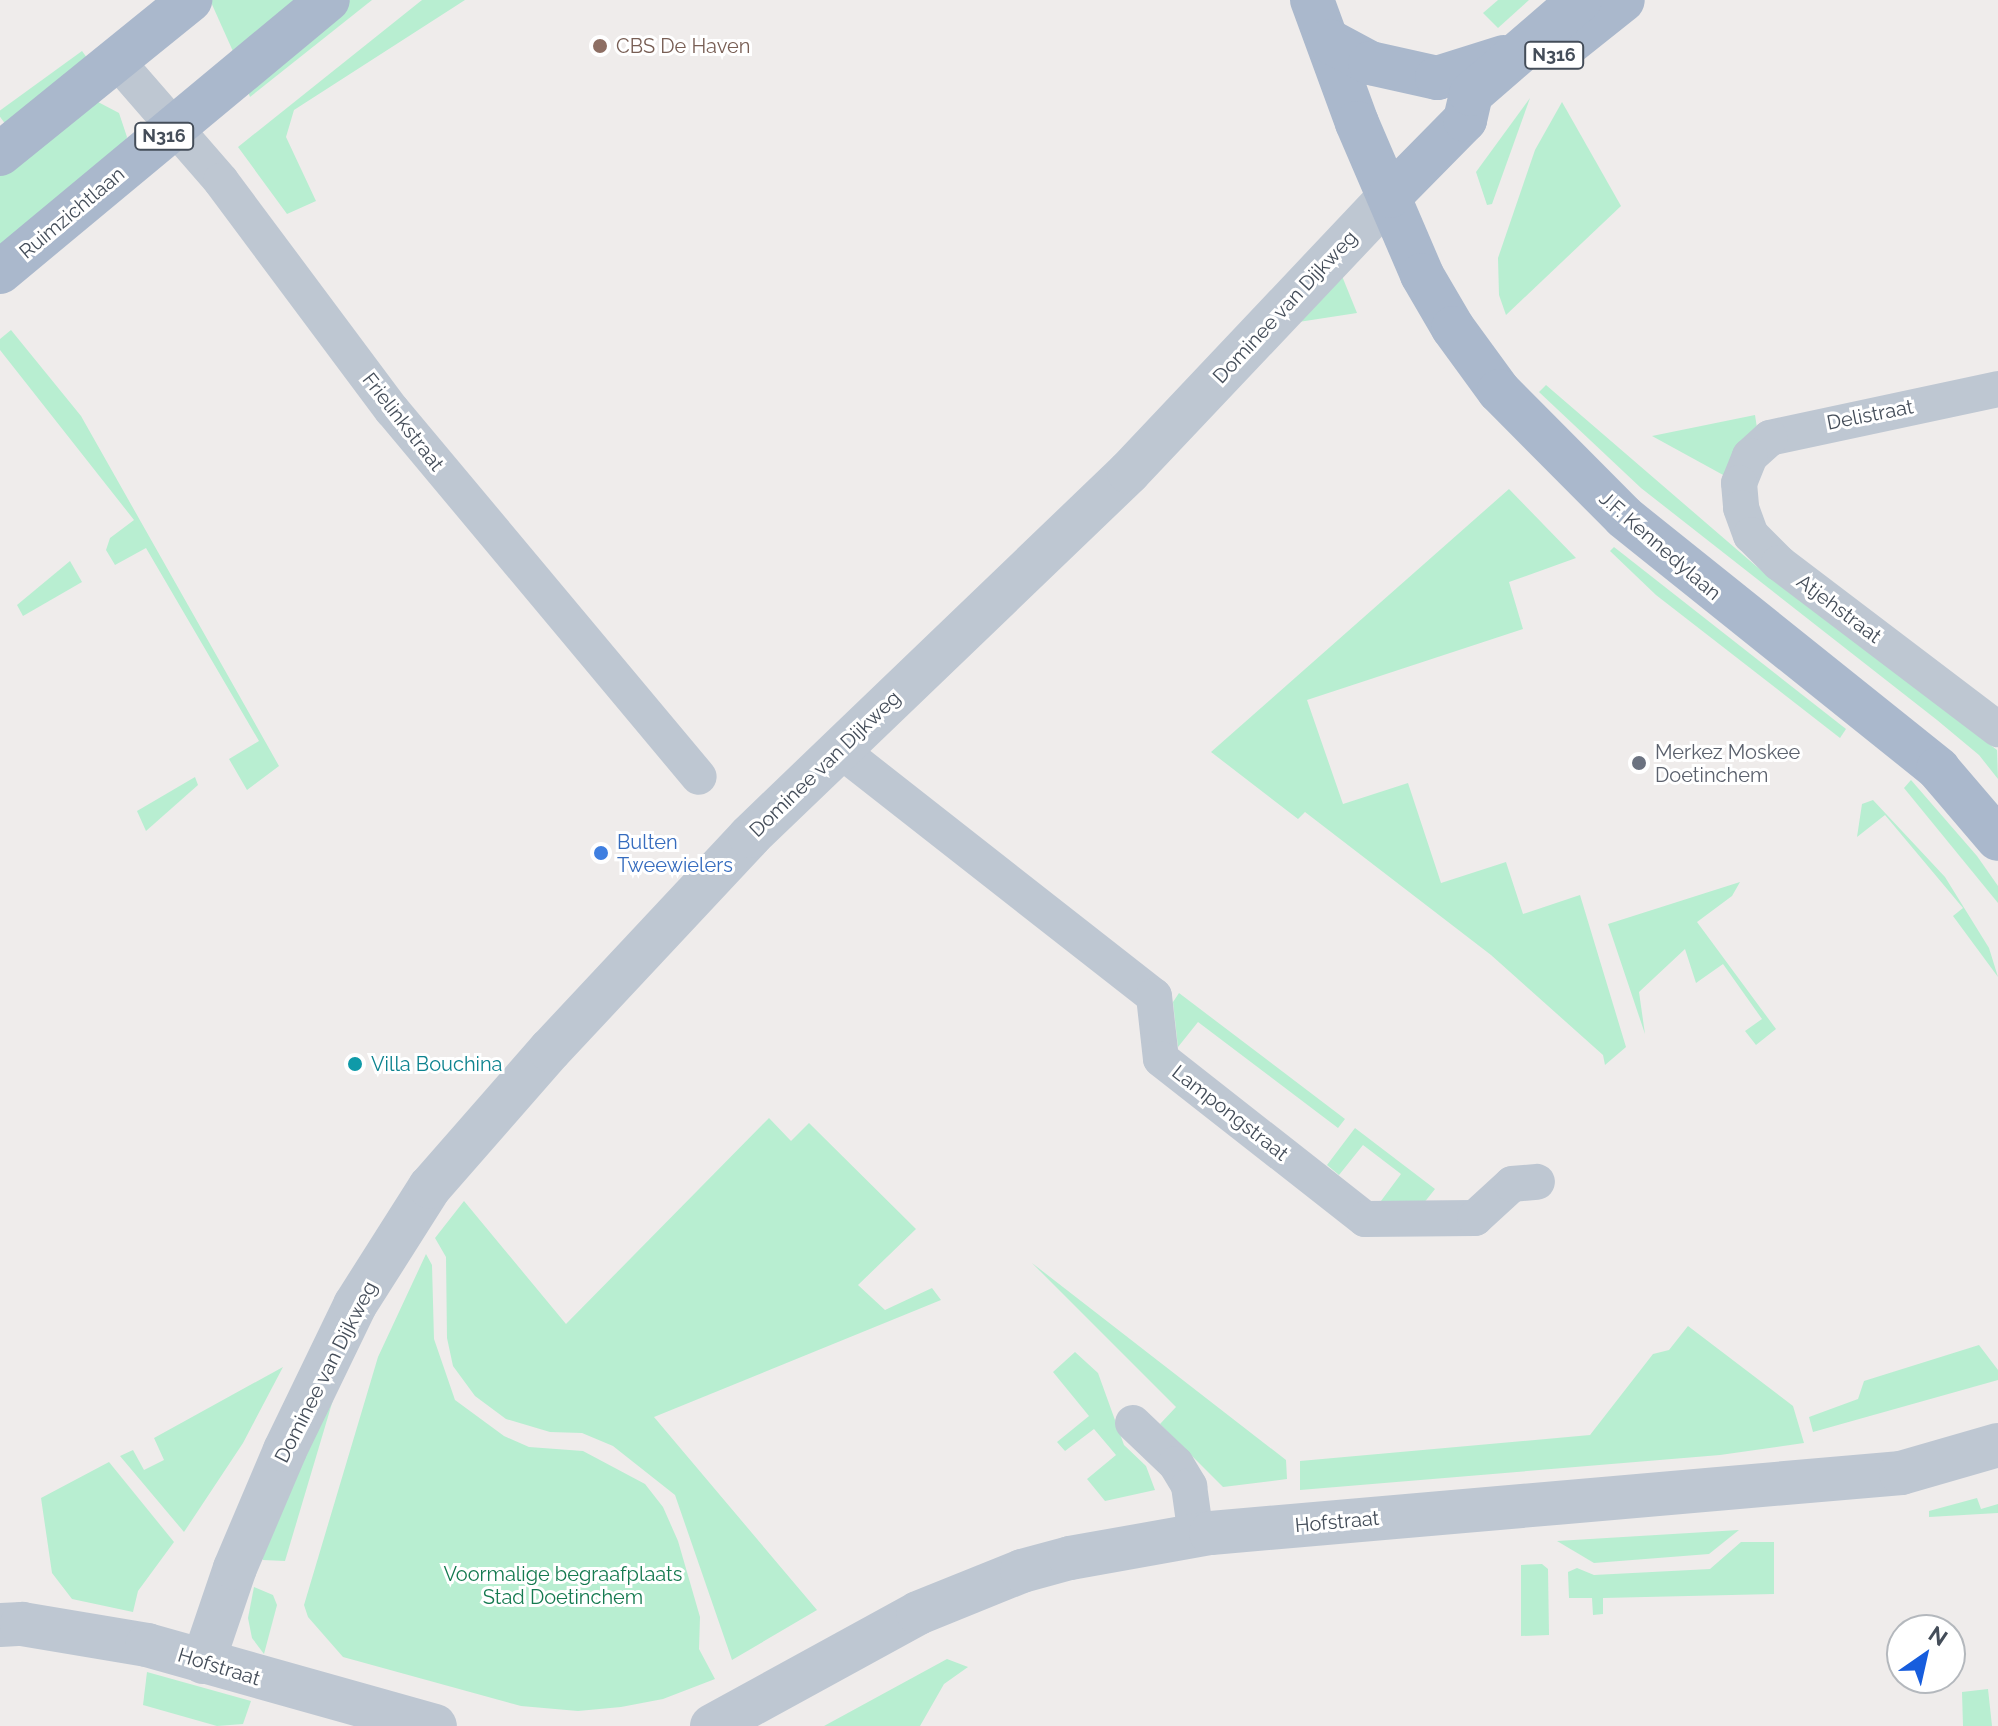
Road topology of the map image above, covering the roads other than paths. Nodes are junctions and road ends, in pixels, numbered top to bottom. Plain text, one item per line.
1 (190, 0) edge
2 (328, 0) edge
3 (1312, 0) edge
4 (1580, 0) edge
5 (1623, 0) edge
6 (1329, 41) junction
7 (1518, 52) junction
8 (116, 60) junction
9 (1465, 120) junction
10 (172, 130) junction
11 (0, 154) edge
12 (1390, 196) junction
13 (0, 272) edge
14 (1998, 389) edge
15 (1750, 456) joint
16 (1998, 729) edge
17 (840, 750) junction
18 (699, 777) dead end
19 (1998, 839) edge
20 (1537, 1182) dead end
21 (1133, 1423) dead end
22 (1998, 1445) edge
23 (1196, 1536) junction
24 (0, 1625) edge
25 (203, 1662) junction
26 (435, 1726) edge
27 (712, 1726) edge

1 - 8 main road
2 - 10 main road, Ruimzichtlaan / N316
3 - 6 main road
4 - 7 main road, N316
5 - 9 main road, N316
6 - 7 main road, N316
6 - 12 main road
7 - 9 main road, N316
8 - 10 street, Frielinkstraat
8 - 11 main road
9 - 12 main road, N316
10 - 13 main road, Ruimzichtlaan / N316
10 - 18 street, Frielinkstraat
12 - 17 street, Dominee van Dijkweg
12 - 19 main road, J.F. Kennedylaan
14 - 15 street, Delistraat
15 - 16 street, Atjehstraat
17 - 20 street, Lampongstraat
17 - 25 street, Dominee van Dijkweg
21 - 23 street
22 - 23 street, Hofstraat
23 - 27 street, Hofstraat
24 - 25 street, Hofstraat
25 - 26 street, Hofstraat

